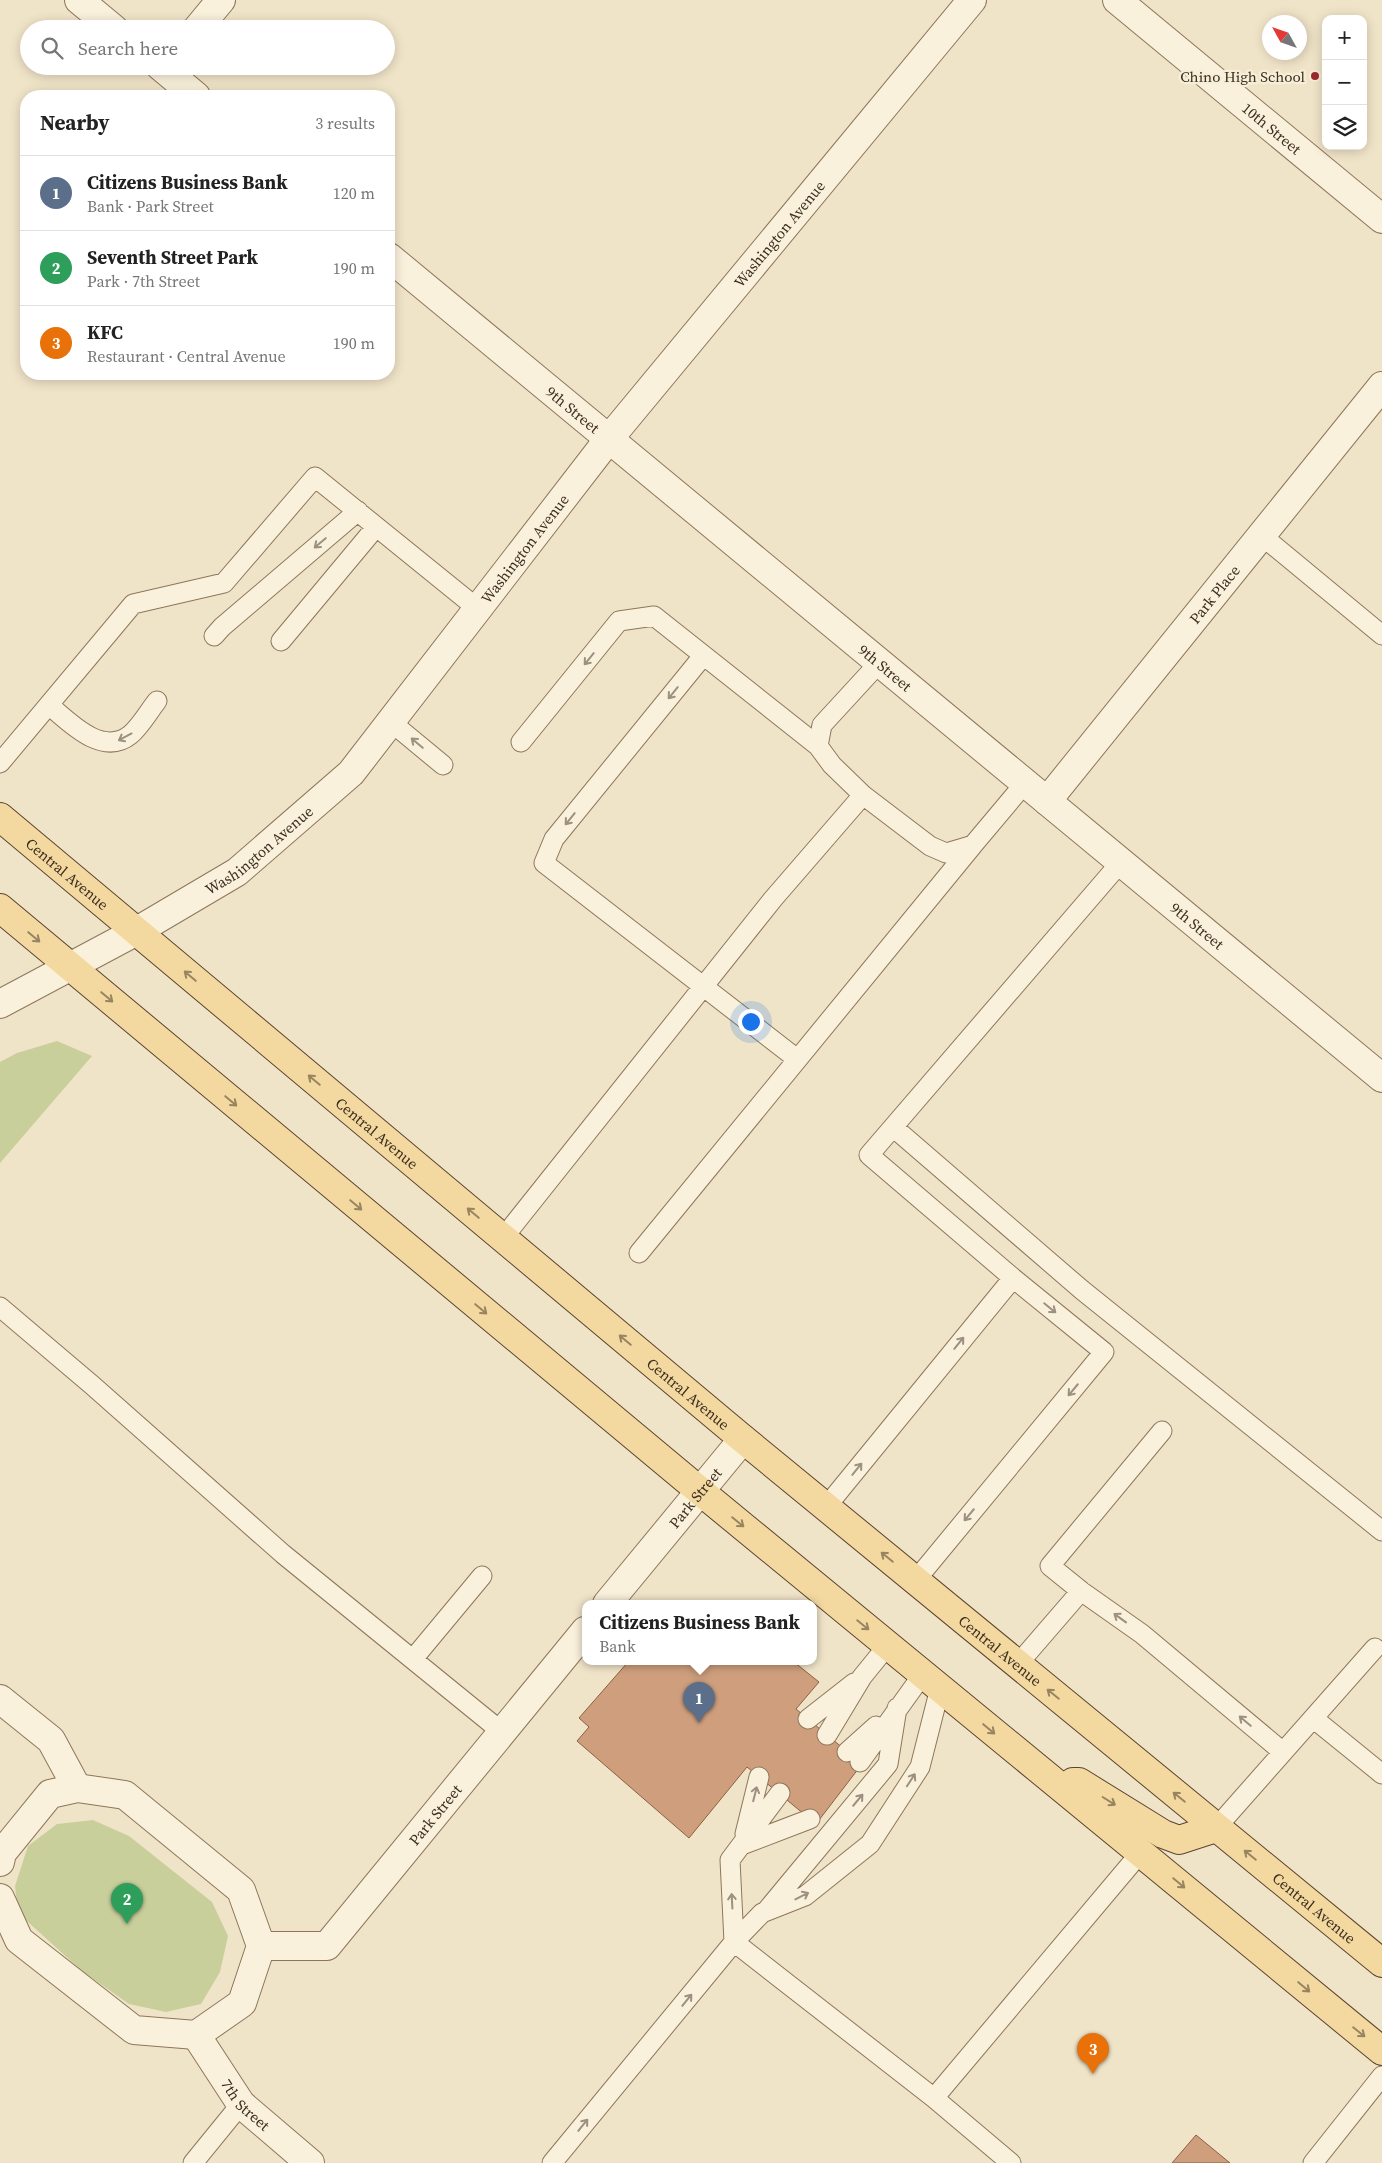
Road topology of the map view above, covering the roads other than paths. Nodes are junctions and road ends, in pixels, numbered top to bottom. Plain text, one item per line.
1 (79, 0) edge
2 (220, 0) edge
3 (972, 0) edge
4 (1117, 0) edge
5 (103, 20) edge
6 (204, 20) edge
7 (173, 75) edge
8 (189, 90) edge
9 (1382, 219) edge
10 (395, 262) edge
11 (1382, 386) edge
12 (608, 440) junction
13 (358, 511) junction
14 (376, 527) junction
15 (1261, 535) junction
16 (478, 609) junction
17 (1382, 635) edge
18 (214, 636) dead end
19 (282, 641) dead end
20 (704, 656) junction
21 (879, 663) junction
22 (157, 701) dead end
23 (49, 704) junction
24 (391, 722) junction
25 (521, 742) dead end
26 (818, 746) junction
27 (0, 763) edge
28 (443, 765) dead end
29 (1025, 783) junction
30 (863, 795) junction
31 (1047, 801) junction
32 (0, 817) edge
33 (973, 844) junction
34 (1120, 862) junction
35 (0, 908) edge
36 (137, 931) junction
37 (69, 966) junction
38 (703, 987) junction
39 (0, 1004) edge
40 (797, 1060) junction
41 (1382, 1078) edge
42 (893, 1127) junction
43 (503, 1238) junction
44 (639, 1253) dead end
45 (1012, 1278) junction
46 (0, 1307) edge
47 (1162, 1430) dead end
48 (742, 1438) junction
49 (700, 1491) junction
50 (826, 1507) junction
51 (1382, 1531) edge
52 (482, 1576) dead end
53 (915, 1581) junction
54 (1081, 1590) junction
55 (610, 1600) edge
56 (582, 1635) edge
57 (888, 1645) junction
58 (1375, 1648) dead end
59 (412, 1659) junction
60 (1018, 1664) junction
61 (862, 1677) junction
62 (932, 1681) junction
63 (0, 1699) edge
64 (897, 1708) junction
65 (1313, 1718) junction
66 (808, 1719) dead end
67 (502, 1732) junction
68 (828, 1735) dead end
69 (1283, 1752) junction
70 (853, 1757) dead end
71 (1382, 1774) edge
72 (759, 1777) dead end
73 (1048, 1778) junction
74 (77, 1788) junction
75 (780, 1793) dead end
76 (804, 1814) dead end
77 (1216, 1828) junction
78 (742, 1845) junction
79 (1141, 1852) junction
80 (0, 1862) edge
81 (0, 1898) edge
82 (766, 1911) junction
83 (734, 1942) junction
84 (261, 1946) junction
85 (1382, 1963) edge
86 (196, 2035) junction
87 (1382, 2051) edge
88 (1382, 2076) edge
89 (934, 2098) junction
90 (240, 2104) junction
91 (193, 2163) edge
92 (310, 2163) edge
93 (552, 2163) edge
94 (1011, 2163) edge
95 (1313, 2163) edge

1 - 5 street
2 - 6 street
3 - 12 street, Washington Avenue
4 - 9 street, 10th Street
7 - 8 street
10 - 12 street, 9th Street
11 - 15 street, Park Place
12 - 16 street, Washington Avenue
12 - 21 street, 9th Street
13 - 14 lane
13 -> 18 lane
13 - 23 lane
14 - 16 lane
14 - 19 lane
15 - 17 lane
15 - 31 street, Park Place
16 - 24 street, Washington Avenue
20 -> 25 lane
20 - 26 lane
20 -> 38 lane
21 - 26 lane
21 - 29 street, 9th Street
22 -> 23 lane
23 - 27 lane
28 -> 24 lane
24 - 36 street, Washington Avenue
26 - 30 lane
29 - 31 street, 9th Street
29 - 33 lane
30 - 33 lane
30 - 38 lane
31 - 34 street, 9th Street
32 - 36 main road, Central Avenue
33 - 40 lane
34 - 41 street, 9th Street
34 - 42 lane
35 -> 37 main road
36 - 37 street, Washington Avenue
43 -> 36 main road, Central Avenue
37 - 39 street, Washington Avenue
37 -> 49 main road
38 - 40 lane
38 - 43 lane
40 - 44 lane
42 - 45 lane
42 - 51 lane
48 -> 43 main road, Central Avenue
50 -> 45 lane
45 -> 53 lane
46 - 59 lane
47 - 54 lane
48 - 49 street, Park Street
48 - 50 main road, Central Avenue
49 - 55 street, Park Street
49 -> 57 main road
53 -> 50 main road, Central Avenue
52 - 59 lane
53 - 60 main road, Central Avenue
54 - 60 lane
69 -> 54 lane
56 - 67 street, Park Street
57 - 61 lane
57 - 62 main road
58 - 65 lane
59 - 67 lane
77 -> 60 main road, Central Avenue
61 - 66 lane
61 - 68 lane
62 - 64 lane
62 -> 73 main road
82 -> 62 lane
63 - 74 street
64 - 70 lane
82 -> 64 lane
65 - 69 lane
65 - 71 lane
67 - 84 street, Park Street
69 - 77 lane
78 -> 72 lane
73 -> 77 main road
73 - 79 main road
74 - 80 street
74 - 84 street
75 - 78 lane
76 - 78 lane
85 -> 77 main road, Central Avenue
83 -> 78 lane
79 -> 87 main road
79 - 89 lane
81 - 86 street
82 - 83 lane
83 - 89 lane
93 -> 83 lane
84 - 86 street
86 - 90 street, 7th Street
88 - 95 lane
89 - 94 lane
90 - 91 lane
90 - 92 street, 7th Street

